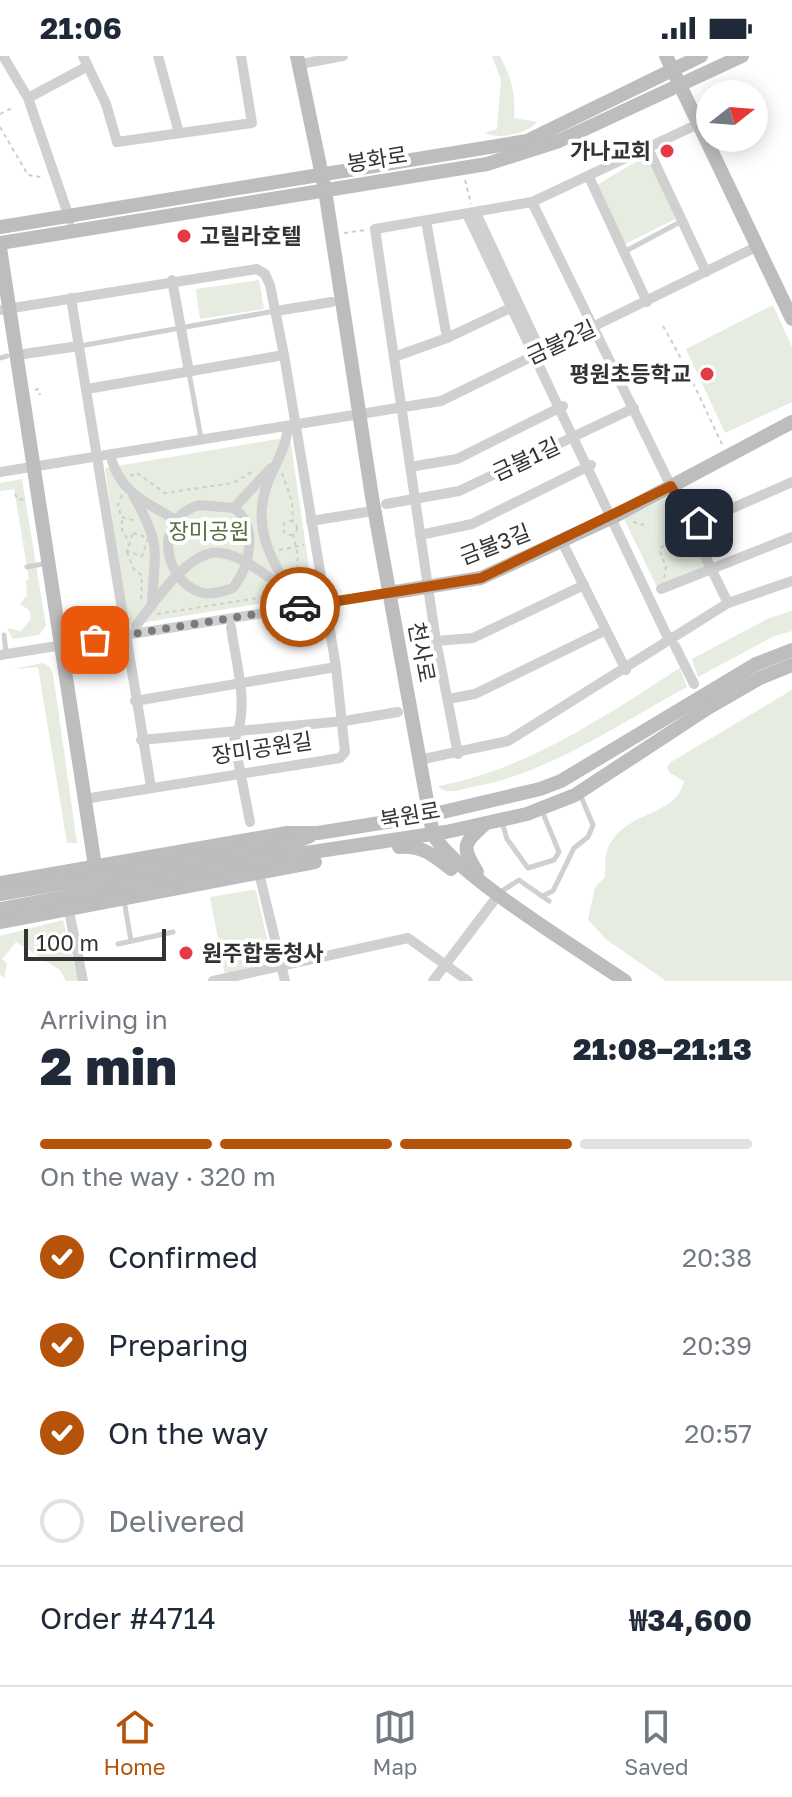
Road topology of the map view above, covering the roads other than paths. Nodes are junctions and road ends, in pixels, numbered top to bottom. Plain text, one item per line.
1 (3, 56) edge
2 (158, 56) edge
3 (241, 56) edge
4 (343, 56) edge
5 (701, 56) edge
6 (742, 56) edge
7 (298, 60) edge
8 (86, 61) edge
9 (669, 63) edge
10 (684, 92) junction
11 (28, 98) junction
12 (696, 119) edge
13 (696, 125) edge
14 (179, 133) junction
15 (648, 148) junction
16 (711, 152) edge
17 (321, 174) junction
18 (589, 177) junction
19 (325, 190) junction
20 (532, 202) junction
21 (472, 213) junction
22 (426, 221) junction
23 (682, 221) junction
24 (70, 223) junction
25 (0, 227) edge
26 (0, 245) edge
27 (756, 247) junction
28 (624, 252) junction
29 (706, 272) junction
30 (172, 280) junction
31 (71, 298) junction
32 (332, 302) dead end
33 (647, 302) junction
34 (515, 306) junction
35 (5, 309) edge
36 (276, 311) junction
37 (792, 319) edge
38 (179, 326) junction
39 (595, 326) junction
40 (447, 338) junction
41 (79, 346) junction
42 (538, 353) junction
43 (24, 354) dead end
44 (284, 355) junction
45 (394, 357) junction
46 (189, 372) junction
47 (87, 389) junction
48 (400, 407) junction
49 (563, 407) junction
50 (634, 408) junction
51 (358, 413) junction
52 (792, 422) edge
53 (295, 423) junction
54 (287, 433) dead end
55 (577, 435) junction
56 (201, 439) junction
57 (98, 456) junction
58 (280, 460) junction
59 (112, 461) dead end
60 (591, 465) junction
61 (35, 466) junction
62 (410, 467) junction
63 (0, 472) edge
64 (792, 482) edge
65 (671, 486) junction
66 (126, 488) junction
67 (415, 499) junction
68 (386, 504) dead end
69 (234, 508) junction
70 (366, 512) dead end
71 (618, 516) junction
72 (174, 519) junction
73 (311, 521) junction
74 (692, 526) junction
75 (420, 535) junction
76 (792, 537) edge
77 (561, 540) junction
78 (49, 563) junction
79 (245, 563) junction
80 (27, 567) dead end
81 (711, 567) junction
82 (180, 575) junction
83 (792, 581) edge
84 (584, 585) junction
85 (658, 585) road end
86 (429, 587) junction
87 (389, 593) junction
88 (325, 603) junction
89 (728, 603) junction
90 (148, 611) junction
91 (136, 626) dead end
92 (231, 627) dead end
93 (606, 630) junction
94 (4, 635) dead end
95 (124, 635) junction
96 (436, 641) junction
97 (673, 641) junction
98 (61, 645) junction
99 (792, 650) edge
100 (3, 654) edge
101 (792, 665) edge
102 (336, 667) junction
103 (626, 670) junction
104 (239, 683) junction
105 (694, 684) dead end
106 (448, 699) junction
107 (135, 701) junction
108 (398, 712) dead end
109 (344, 721) junction
110 (241, 728) junction
111 (141, 740) junction
112 (458, 754) junction
113 (419, 760) junction
114 (240, 774) junction
115 (151, 787) junction
116 (579, 793) junction
117 (84, 799) junction
118 (542, 810) junction
119 (430, 815) junction
120 (502, 821) junction
121 (250, 822) dead end
122 (484, 825) junction
123 (318, 833) junction
124 (433, 834) junction
125 (303, 856) junction
126 (95, 866) junction
127 (284, 867) junction
128 (259, 873) junction
129 (0, 883) edge
130 (484, 883) junction
131 (0, 894) edge
132 (499, 894) junction
133 (542, 896) junction
134 (124, 900) junction
135 (549, 901) dead end
136 (0, 909) edge
137 (69, 911) junction
138 (0, 924) edge
139 (173, 932) dead end
140 (131, 941) junction
141 (118, 944) dead end
142 (445, 965) junction
143 (281, 967) junction
144 (83, 981) edge
145 (213, 981) edge
146 (285, 981) edge
147 (433, 981) edge
148 (468, 981) edge
149 (625, 981) edge

1 - 11 street
2 - 14 street
3 - 14 street
4 - 7 street
5 - 9 street, 봉화로
6 - 10 street, 봉화로
7 - 17 street
8 - 11 street
8 - 14 street
9 - 10 street
9 - 17 street, 봉화로
10 - 12 street
10 - 19 street, 봉화로
11 - 24 street
13 - 15 street
15 - 18 street
15 - 23 street
16 - 27 street
17 - 19 street, 천사로
17 - 24 street, 봉화로
18 - 20 street
18 - 28 street
19 - 24 street, 봉화로
19 - 51 street, 천사로
20 - 21 street
20 - 39 street
21 - 22 street
21 - 34 street
22 - 40 street
22 - 45 street
23 - 28 lane
23 - 29 street
24 - 25 street, 봉화로
24 - 26 street, 봉화로
26 - 35 street
27 - 29 street, 금불2길
27 - 37 street
28 - 33 street
29 - 33 street, 금불2길
30 - 31 street, 장미공원길
30 - 36 street, 장미공원길
30 - 38 street
31 - 35 street, 장미공원길
31 - 41 street
32 - 36 street
33 - 39 street, 금불2길
34 - 40 street
34 - 42 street
35 - 61 street
36 - 38 lane
36 - 44 street, 장미공원길
38 - 41 lane
38 - 46 street
39 - 42 street, 금불2길
39 - 50 street
40 - 45 street
41 - 43 street
41 - 47 street
42 - 48 street, 금불2길
42 - 49 street
44 - 46 street
44 - 53 street, 장미공원길
45 - 48 street
46 - 47 street
46 - 56 lane
47 - 57 street
48 - 51 street, 금불2길
48 - 62 street
49 - 55 street
49 - 62 street, 금불1길
50 - 55 street, 금불1길
50 - 65 street
51 - 53 street
51 - 87 street, 천사로
52 - 65 street, 금불3길
53 - 56 street
53 - 73 street, 장미공원길
54 - 58 street
55 - 60 street
55 - 67 street, 금불1길
56 - 57 street
57 - 61 street
57 - 95 street
58 - 69 street
58 - 79 street
59 - 66 street
60 - 71 street
60 - 75 street, 금불1길
61 - 63 street
61 - 78 street
62 - 67 street
64 - 74 street
65 - 71 street, 금불3길
65 - 74 street
66 - 72 street
66 - 90 street
67 - 68 street, 금불1길
67 - 75 street
69 - 72 street
69 - 79 street
70 - 73 street
71 - 77 street, 금불3길
71 - 97 street
72 - 82 street
73 - 88 street, 장미공원길
74 - 81 street
75 - 86 street
76 - 81 street
77 - 84 street
77 - 86 street, 금불3길
78 - 80 lane
78 - 98 street
79 - 82 street
79 - 82 street
81 - 85 street
81 - 89 street
82 - 90 street
83 - 89 street
84 - 93 street
84 - 96 street
86 - 87 street, 금불3길
86 - 96 street
87 - 88 street
87 - 113 street, 천사로
88 - 95 street
88 - 102 street, 장미공원길
89 - 97 street
90 - 91 street
92 - 104 street
93 - 103 street
93 - 106 street
94 - 100 lane
95 - 98 street
95 - 107 street
96 - 106 street
97 - 103 street
97 - 105 street
98 - 100 street
98 - 117 street
99 - 119 street, 북원로
101 - 116 street, 북원로
102 - 104 street
102 - 109 street, 장미공원길
103 - 112 street
104 - 107 street
104 - 110 street
106 - 112 street
107 - 111 street
108 - 109 street, 장미공원길
109 - 110 street, 장미공원길
109 - 114 street, 장미공원길
110 - 111 street, 장미공원길
110 - 114 street
111 - 115 street
112 - 113 street
113 - 119 street, 천사로
114 - 115 street, 장미공원길
114 - 121 street
115 - 117 street, 장미공원길
116 - 118 street, 북원로
116 - 133 lane
117 - 126 street
118 - 120 street, 북원로
118 - 120 lane
119 - 123 street, 북원로
119 - 124 street, 천사로
120 - 122 street, 북원로
122 - 124 street, 북원로
122 - 130 street
123 - 126 street, 북원로
123 - 131 street, 북원로
124 - 125 street, 북원로
124 - 130 street
125 - 127 street
125 - 136 street, 북원로
126 - 129 street, 북원로
127 - 128 street
127 - 130 street
128 - 134 street
128 - 143 street
130 - 132 street
132 - 133 lane
132 - 142 street
132 - 149 street
133 - 135 lane
134 - 137 street
134 - 140 lane
137 - 138 street
137 - 144 street
139 - 140 lane
140 - 141 lane
142 - 143 street
142 - 147 street
142 - 148 street
143 - 145 street
143 - 146 street

